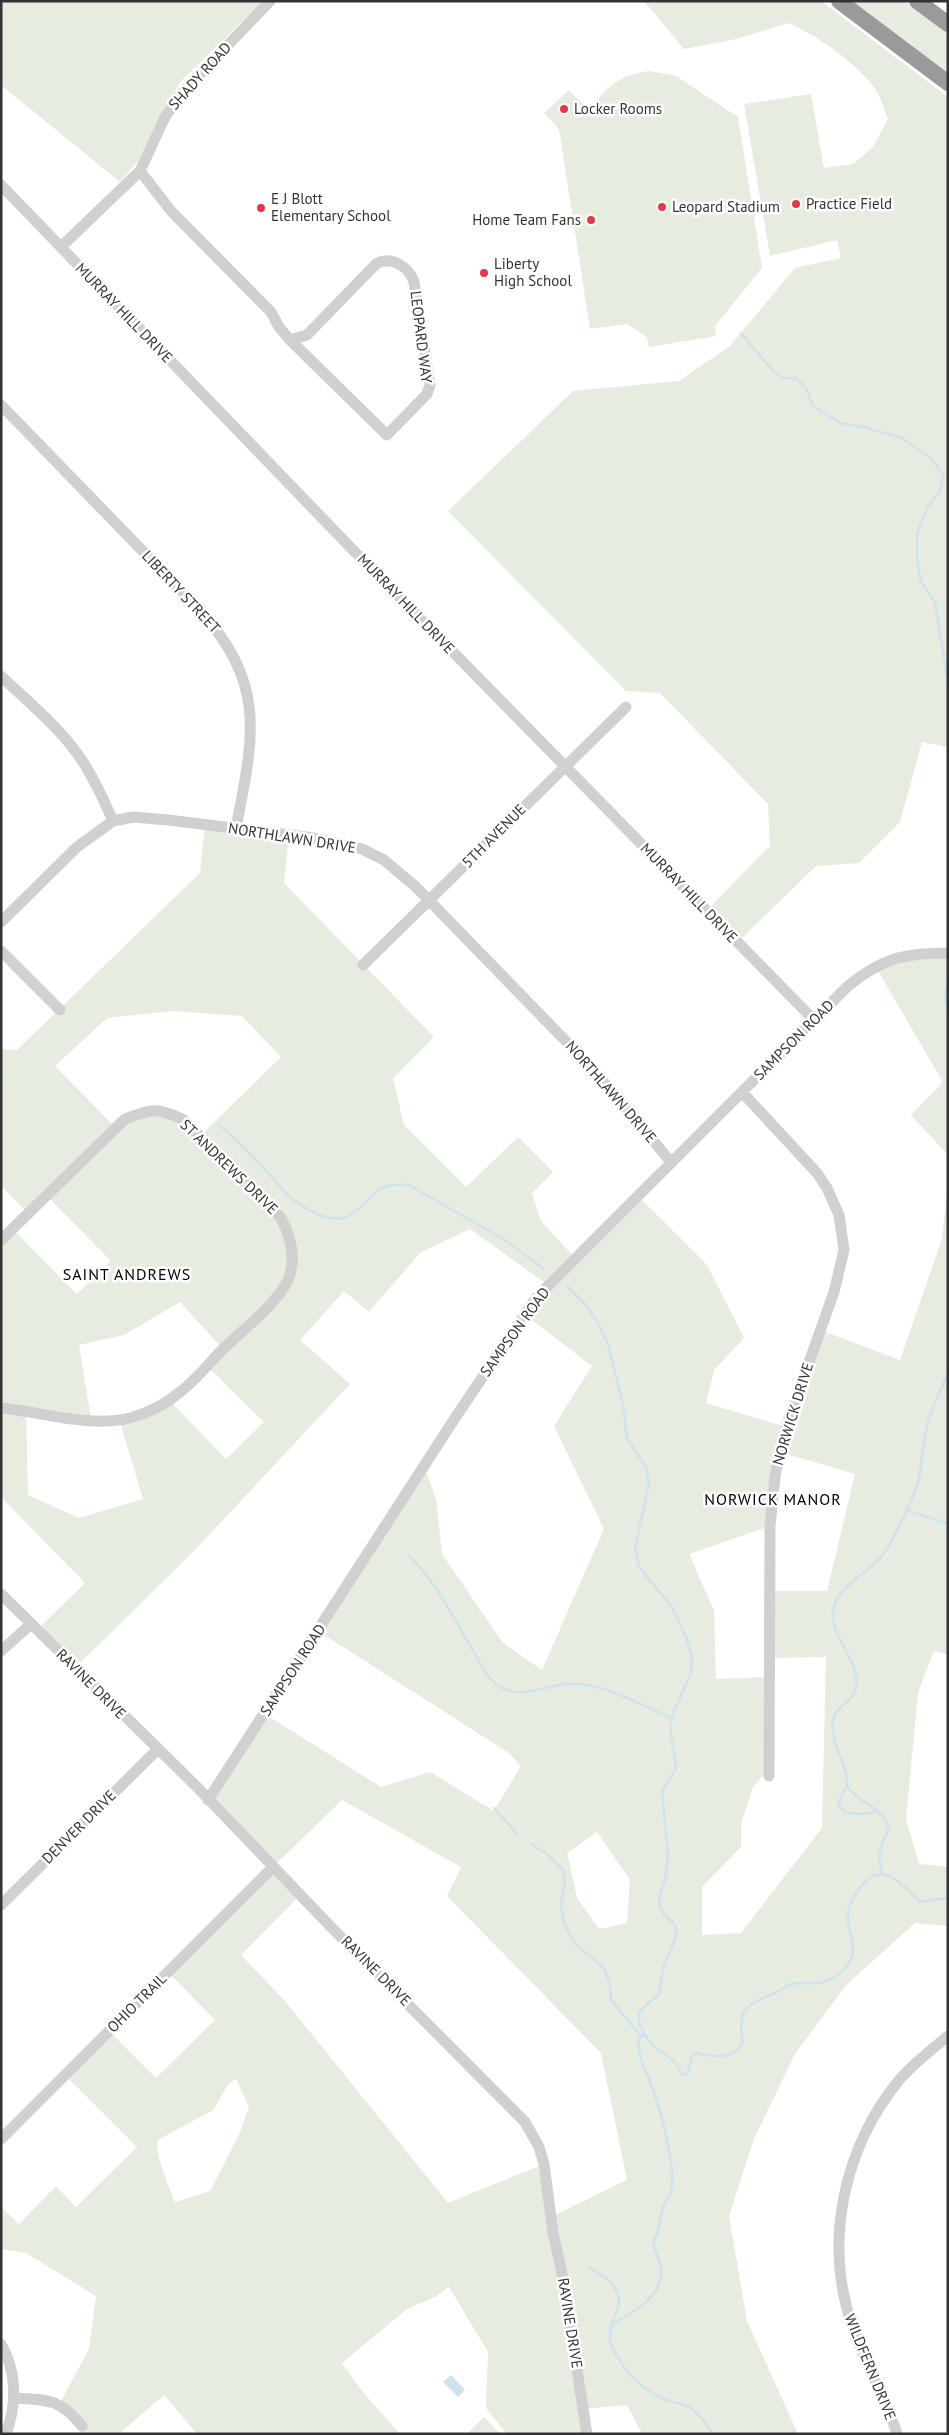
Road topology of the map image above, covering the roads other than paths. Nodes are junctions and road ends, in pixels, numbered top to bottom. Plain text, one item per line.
1 (270, 1) edge
2 (840, 1) edge
3 (917, 1) edge
4 (948, 24) edge
5 (948, 83) edge
6 (140, 171) junction
7 (1, 185) edge
8 (61, 247) junction
9 (290, 340) junction
10 (1, 404) edge
11 (1, 676) edge
12 (626, 707) dead end
13 (565, 766) junction
14 (113, 821) junction
15 (236, 828) junction
16 (429, 900) junction
17 (1, 922) edge
18 (1, 951) edge
19 (948, 953) edge
20 (363, 965) dead end
21 (60, 1010) dead end
22 (814, 1020) junction
23 (742, 1092) junction
24 (671, 1162) junction
25 (1, 1240) edge
26 (1, 1408) edge
27 (1, 1594) edge
28 (31, 1624) junction
29 (1, 1651) edge
30 (157, 1750) junction
31 (768, 1776) dead end
32 (208, 1800) junction
33 (273, 1867) junction
34 (1, 1905) edge
35 (948, 2036) edge
36 (1, 2139) edge
37 (1, 2344) edge
38 (14, 2398) junction
39 (82, 2426) dead end
40 (6, 2434) edge
41 (587, 2434) edge
42 (897, 2434) edge

1 - 6 street, SHADY ROAD
2 - 5 highway
3 - 4 highway
6 - 8 street, SHADY ROAD
6 - 9 street, LEOPARD WAY
7 - 8 street, MURRAY HILL DRIVE
8 - 13 street, MURRAY HILL DRIVE
9 - 9 street, LEOPARD WAY
10 - 15 street, LIBERTY STREET
11 - 14 street
12 - 13 street, 5TH AVENUE
13 - 16 street, 5TH AVENUE
13 - 22 street, MURRAY HILL DRIVE
14 - 15 street, NORTHLAWN DRIVE
14 - 17 street, NORTHLAWN DRIVE
15 - 16 street, NORTHLAWN DRIVE
16 - 20 street, 5TH AVENUE
16 - 24 street, NORTHLAWN DRIVE
18 - 21 street
19 - 22 street, SAMPSON ROAD
22 - 23 street, SAMPSON ROAD
23 - 24 street, SAMPSON ROAD
23 - 31 street, NORWICK DRIVE
24 - 32 street, SAMPSON ROAD
25 - 26 street, ST ANDREWS DRIVE
27 - 28 street, RAVINE DRIVE
28 - 29 street
28 - 30 street, RAVINE DRIVE
30 - 32 street, RAVINE DRIVE
30 - 34 street, DENVER DRIVE
32 - 33 street, RAVINE DRIVE
33 - 36 street, OHIO TRAIL
33 - 41 street, RAVINE DRIVE
35 - 42 street, WILDFERN DRIVE
37 - 38 street
38 - 39 street
38 - 40 street

